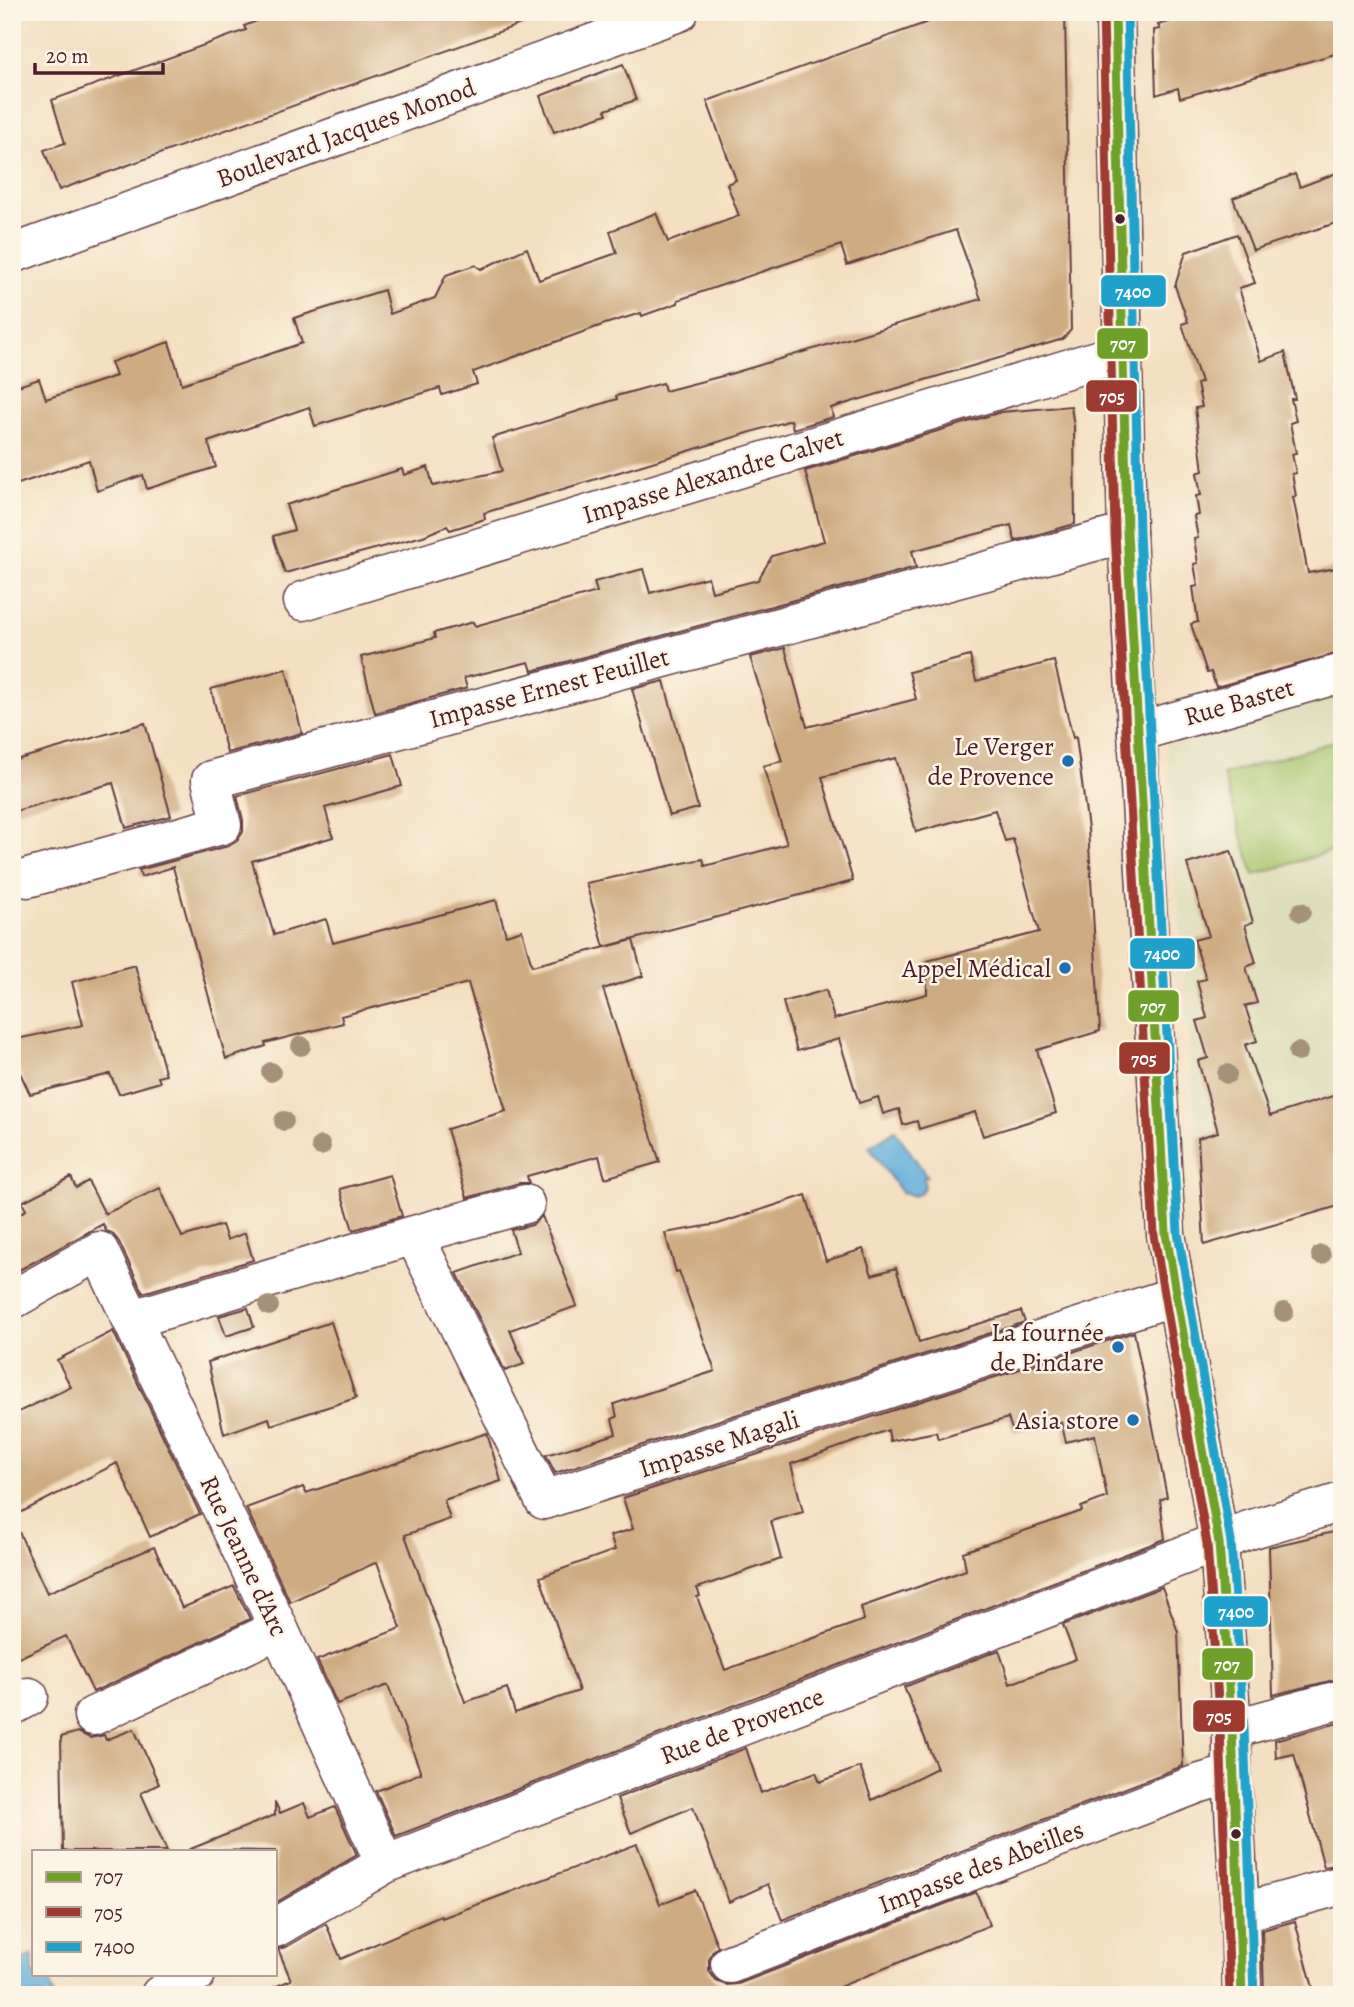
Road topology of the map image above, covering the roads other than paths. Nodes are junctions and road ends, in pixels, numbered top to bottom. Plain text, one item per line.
1 (679, 12) edge
2 (1115, 12) edge
3 (12, 254) edge
4 (1123, 352) junction
5 (1127, 533) junction
6 (303, 601) dead end
7 (1342, 673) edge
8 (1137, 732) junction
9 (28, 878) dead end
10 (525, 1204) dead end
11 (414, 1235) junction
12 (1175, 1296) junction
13 (12, 1300) edge
14 (133, 1319) junction
15 (1342, 1502) edge
16 (1219, 1543) junction
17 (279, 1629) junction
18 (1342, 1699) edge
19 (93, 1716) dead end
20 (1232, 1730) junction
21 (1232, 1774) junction
22 (385, 1864) junction
23 (1342, 1885) edge
24 (1240, 1913) junction
25 (276, 1927) edge
26 (730, 1964) dead end
27 (193, 1976) edge
28 (160, 1995) edge
29 (1242, 1995) edge

1 - 3 street, Boulevard Jacques Monod
2 - 4 street
4 - 5 street
4 - 6 street, Impasse Alexandre Calvet
5 - 8 street
5 - 9 street, Impasse Ernest Feuillet
7 - 8 street, Rue Bastet
8 - 12 street
10 - 11 street
11 - 12 street, Impasse Magali
11 - 14 street
12 - 16 street
13 - 14 street, Rue Jeanne d'Arc
14 - 17 street, Rue Jeanne d'Arc
15 - 16 street, Rue de Provence
16 - 20 street
16 - 22 street, Rue de Provence
17 - 19 street
17 - 22 street, Rue Jeanne d'Arc
18 - 20 street
20 - 21 street
21 - 24 street
21 - 26 street, Impasse des Abeilles
22 - 25 street, Rue de Provence
23 - 24 street
24 - 29 street
27 - 28 street

